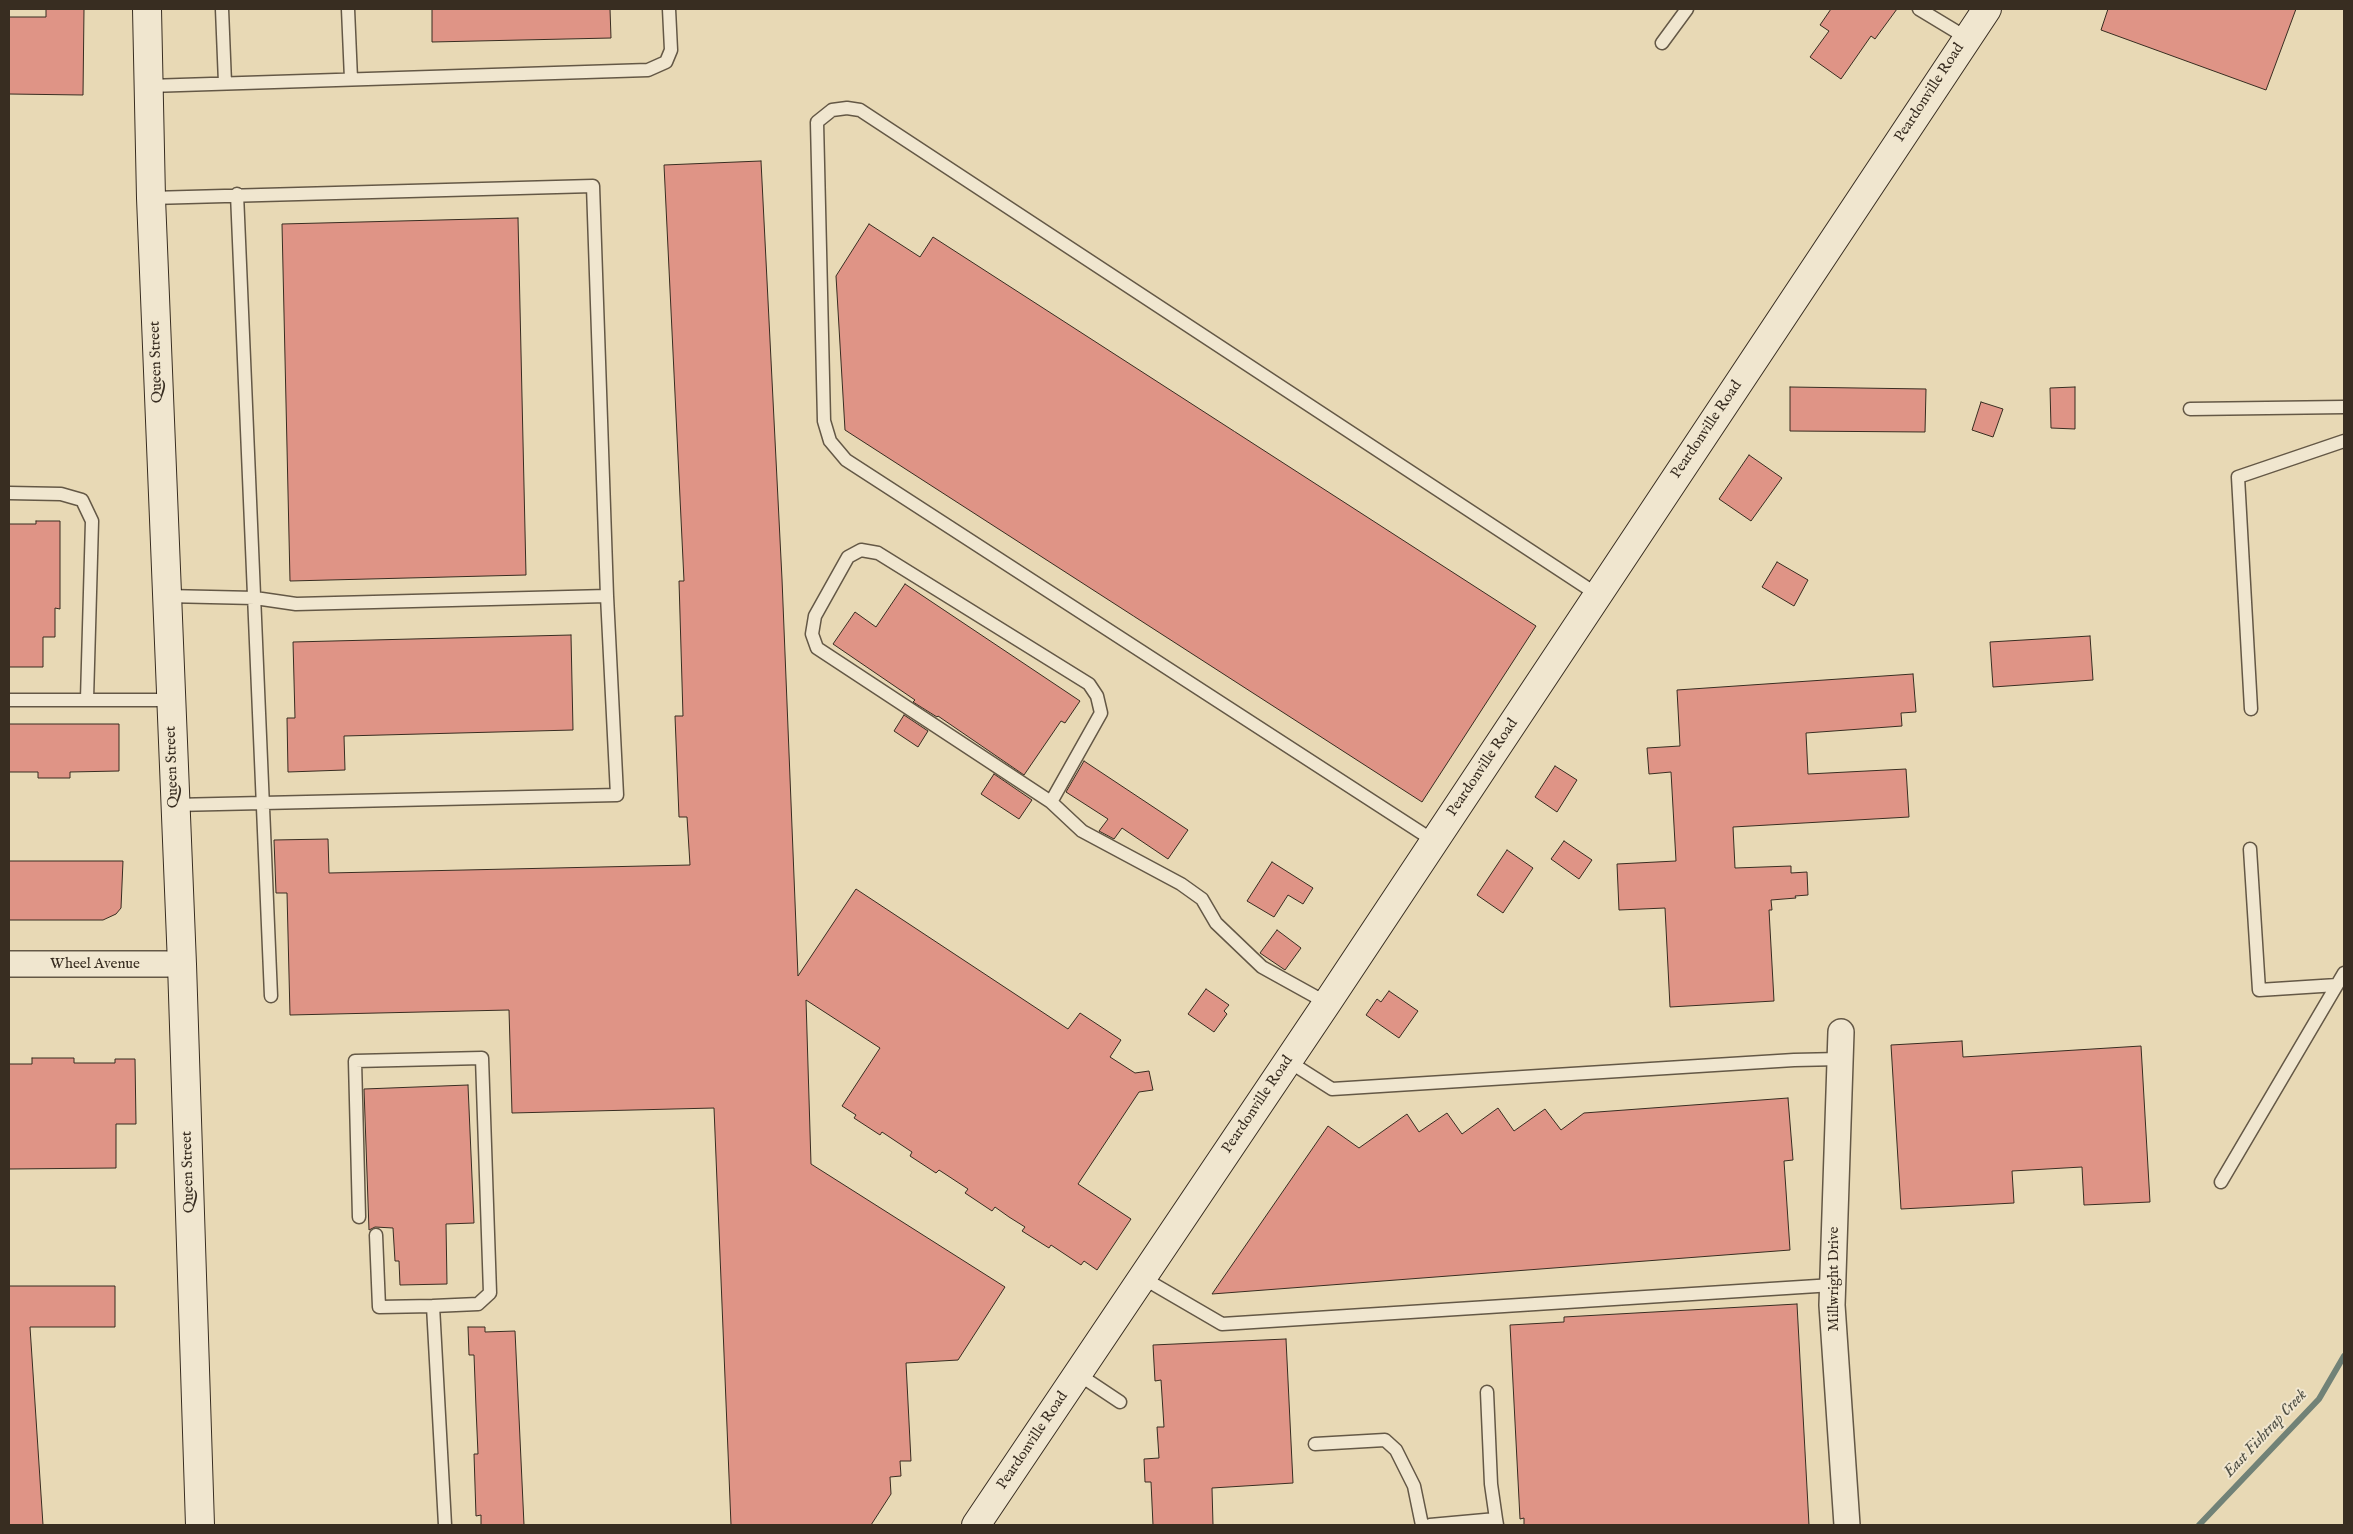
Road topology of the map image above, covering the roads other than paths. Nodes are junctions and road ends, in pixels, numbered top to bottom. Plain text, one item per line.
1 (147, 9) edge
2 (222, 9) edge
3 (348, 9) edge
4 (669, 9) edge
5 (1687, 9) edge
6 (1919, 9) edge
7 (1987, 9) edge
8 (1967, 38) junction
9 (1662, 43) dead end
10 (351, 79) junction
11 (224, 84) junction
12 (149, 86) junction
13 (237, 194) junction
14 (151, 198) junction
15 (2344, 406) edge
16 (2190, 409) dead end
17 (2344, 442) edge
18 (9, 493) edge
19 (166, 596) junction
20 (607, 596) junction
21 (1598, 596) junction
22 (255, 598) junction
23 (88, 699) junction
24 (9, 700) edge
25 (170, 700) junction
26 (2251, 709) dead end
27 (1051, 802) junction
28 (264, 804) junction
29 (174, 805) junction
30 (1434, 841) junction
31 (2250, 849) dead end
32 (9, 964) edge
33 (182, 964) junction
34 (2344, 973) edge
35 (2337, 985) junction
36 (271, 996) dead end
37 (1327, 1003) junction
38 (1841, 1032) dead end
39 (1840, 1059) junction
40 (1288, 1061) junction
41 (2221, 1182) dead end
42 (359, 1217) dead end
43 (376, 1236) dead end
44 (1143, 1278) junction
45 (1832, 1285) junction
46 (433, 1306) junction
47 (1078, 1374) junction
48 (1487, 1392) dead end
49 (1120, 1402) dead end
50 (1315, 1444) dead end
51 (1497, 1522) edge
52 (200, 1525) edge
53 (445, 1525) edge
54 (976, 1525) edge
55 (1422, 1525) edge
56 (1430, 1525) edge
57 (1847, 1525) edge

1 - 12 street, Queen Street
2 - 11 lane
3 - 10 lane
4 - 10 lane
5 - 9 lane
6 - 8 lane
7 - 8 street, Peardonville Road
8 - 21 street, Peardonville Road
10 - 11 lane
11 - 12 lane
12 - 14 street, Queen Street
13 - 14 lane
13 - 20 lane
13 - 22 lane
14 - 19 street, Queen Street
15 - 16 lane
17 - 26 lane
18 - 23 lane
19 - 22 lane
19 - 25 street, Queen Street
20 - 22 lane
20 - 28 lane
21 - 30 street, Peardonville Road
21 - 30 lane
22 - 28 lane
23 - 24 lane
23 - 25 lane
25 - 29 street, Queen Street
27 - 27 lane
27 - 37 lane
28 - 29 lane
28 - 36 lane
29 - 33 street, Queen Street
30 - 37 street, Peardonville Road
31 - 35 lane
32 - 33 street, Wheel Avenue
33 - 52 street, Queen Street
34 - 35 lane
35 - 41 lane
37 - 40 street, Peardonville Road
38 - 39 street, Millwright Drive
39 - 40 lane
39 - 45 street, Millwright Drive
40 - 44 street, Peardonville Road
42 - 46 lane
43 - 46 lane
44 - 45 lane
44 - 47 street, Peardonville Road
45 - 57 street, Millwright Drive
46 - 53 lane
47 - 49 lane
47 - 54 street, Peardonville Road
48 - 51 lane
50 - 55 lane
51 - 56 lane

